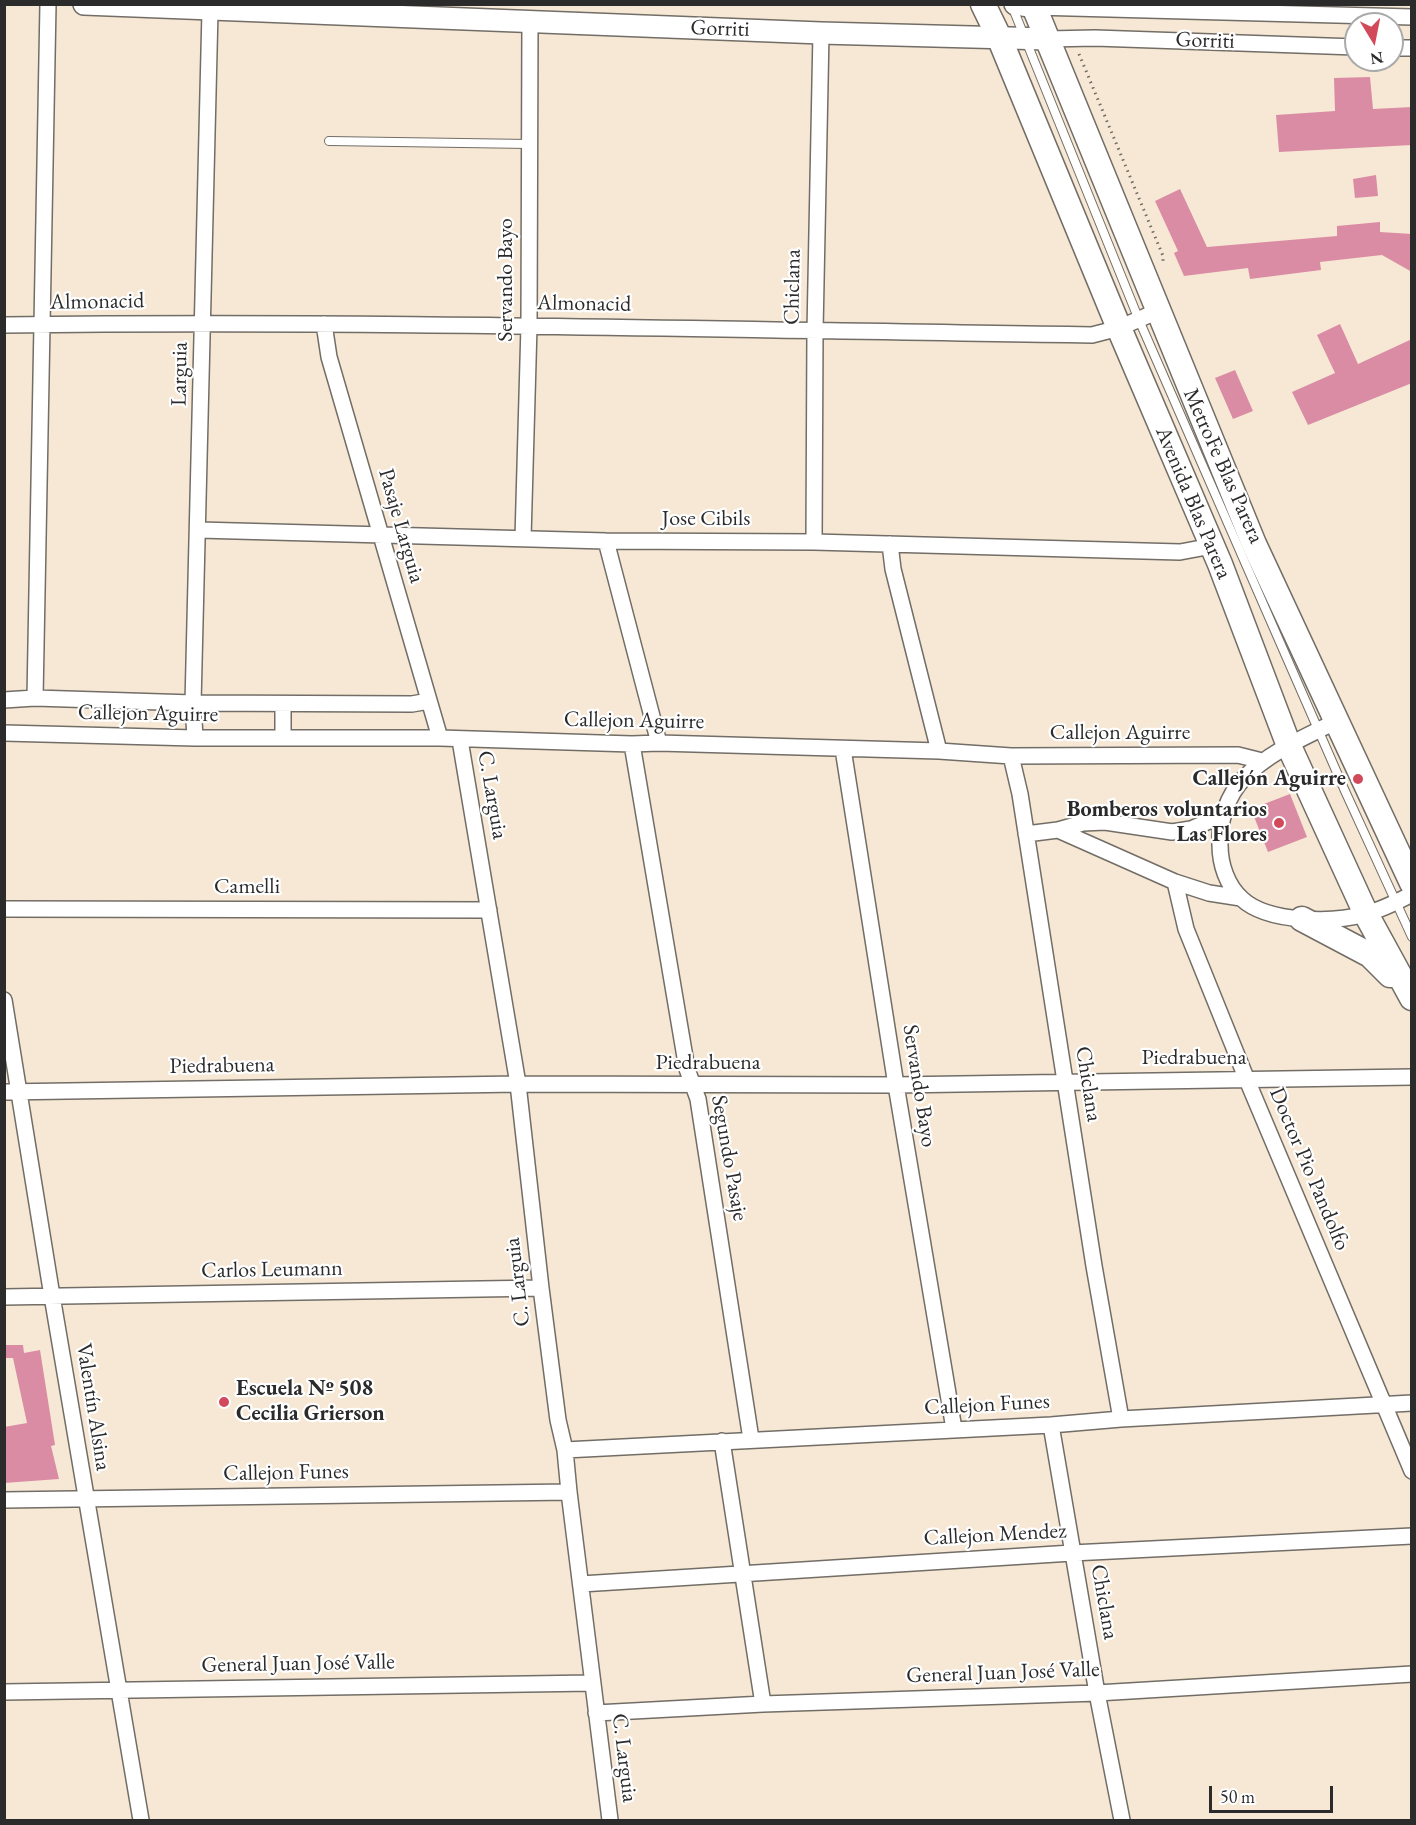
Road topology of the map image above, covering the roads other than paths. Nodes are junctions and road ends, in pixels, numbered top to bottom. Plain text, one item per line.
1 (48, 4) edge
2 (84, 4) edge
3 (983, 4) edge
4 (1023, 5) edge
5 (210, 11) junction
6 (1344, 19) edge
7 (530, 21) junction
8 (821, 33) junction
9 (999, 37) junction
10 (1036, 38) junction
11 (1344, 46) edge
12 (329, 141) dead end
13 (529, 144) junction
14 (1139, 320) junction
15 (203, 323) junction
16 (324, 324) junction
17 (4, 325) edge
18 (42, 325) junction
19 (529, 326) junction
20 (815, 331) junction
21 (199, 530) junction
22 (380, 534) junction
23 (523, 538) junction
24 (606, 541) junction
25 (814, 542) junction
26 (890, 544) junction
27 (1212, 546) junction
28 (35, 698) junction
29 (4, 700) edge
30 (429, 701) junction
31 (193, 703) junction
32 (283, 704) junction
33 (1328, 726) junction
34 (4, 734) edge
35 (195, 738) junction
36 (283, 738) junction
37 (440, 738) junction
38 (460, 740) junction
39 (660, 743) junction
40 (632, 744) junction
41 (1289, 746) junction
42 (843, 749) junction
43 (939, 750) junction
44 (1011, 756) junction
45 (1262, 761) junction
46 (1223, 816) junction
47 (1058, 830) junction
48 (1026, 834) junction
49 (1175, 882) junction
50 (1412, 883) edge
51 (1412, 894) edge
52 (1240, 898) junction
53 (1396, 902) junction
54 (4, 909) edge
55 (489, 910) junction
56 (1366, 914) junction
57 (1302, 919) junction
58 (1412, 937) edge
59 (1412, 999) edge
60 (4, 1000) edge
61 (1412, 1077) edge
62 (1247, 1080) junction
63 (1065, 1081) junction
64 (518, 1084) junction
65 (896, 1085) junction
66 (693, 1086) junction
67 (12, 1092) edge
68 (541, 1288) junction
69 (52, 1296) junction
70 (4, 1297) edge
71 (1412, 1403) edge
72 (1385, 1405) junction
73 (1121, 1419) junction
74 (1051, 1425) junction
75 (954, 1430) junction
76 (751, 1439) junction
77 (722, 1441) junction
78 (565, 1450) junction
79 (1412, 1471) edge
80 (568, 1492) junction
81 (86, 1498) junction
82 (4, 1500) edge
83 (1412, 1536) edge
84 (1072, 1553) junction
85 (741, 1574) junction
86 (581, 1584) junction
87 (1412, 1674) edge
88 (592, 1683) junction
89 (118, 1690) junction
90 (4, 1692) edge
91 (1097, 1693) junction
92 (763, 1704) junction
93 (596, 1713) junction
94 (141, 1821) edge
95 (610, 1821) edge
96 (1122, 1821) edge

1 - 18 street
2 - 5 main road, Gorriti
3 - 9 main road, Avenida Blas Parera
4 - 6 street, Gorriti
4 - 10 main road, Avenida Blas Parera
5 - 7 main road, Gorriti
5 - 15 street, Larguia
7 - 8 main road, Gorriti
7 - 13 street, Servando Bayo
8 - 9 main road, Gorriti
8 - 20 street, Chiclana
9 - 10 main road, Gorriti
9 - 14 main road, Avenida Blas Parera
10 - 11 street, Gorriti
10 - 14 main road, Avenida Blas Parera
12 - 13 lane
13 - 19 street, Servando Bayo
14 - 20 street, Almonacid
14 - 27 main road, Avenida Blas Parera
14 - 33 main road, Avenida Blas Parera
15 - 16 street, Almonacid
15 - 18 street, Almonacid
15 - 21 street, Larguia
16 - 19 street, Almonacid
16 - 22 street, Pasaje Larguia
17 - 18 street, Almonacid
18 - 28 street
19 - 20 street, Almonacid
19 - 23 street, Servando Bayo
20 - 25 street, Chiclana
21 - 22 street, Jose Cibils
21 - 31 street, Larguia
22 - 23 street, Jose Cibils
22 - 30 street, Pasaje Larguia
23 - 24 street, Jose Cibils
24 - 25 street, Jose Cibils
24 - 39 street
25 - 26 street, Jose Cibils
26 - 27 street, Jose Cibils
26 - 43 street
27 - 41 main road, Avenida Blas Parera
28 - 29 street, Callejon Aguirre
28 - 31 street, Callejon Aguirre
30 - 32 street, Callejon Aguirre
30 - 37 street, Pasaje Larguia
31 - 32 street, Callejon Aguirre
31 - 35 street, Larguia
32 - 36 street
33 - 41 street
33 - 50 main road, Avenida Blas Parera
33 - 53 lane
34 - 35 street, Callejon Aguirre
35 - 36 street, Callejon Aguirre
36 - 37 street, Callejon Aguirre
37 - 38 street, Callejon Aguirre
38 - 40 street, Callejon Aguirre
38 - 55 street, C. Larguia
39 - 40 street, Callejon Aguirre
39 - 42 street, Callejon Aguirre
40 - 66 street, Segundo Pasaje
41 - 45 street
41 - 56 main road, Avenida Blas Parera
42 - 43 street, Callejon Aguirre
42 - 65 street, Servando Bayo
43 - 44 street, Callejon Aguirre
44 - 45 street, Callejon Aguirre
44 - 48 street, Chiclana
45 - 46 street
46 - 47 street
46 - 52 street
47 - 48 street
47 - 49 street
48 - 63 street, Chiclana
49 - 52 street
49 - 62 street, Doctor Pio Pandolfo
51 - 53 street
52 - 57 street
53 - 56 street
53 - 58 lane
54 - 55 street, Camelli
55 - 64 street, C. Larguia
56 - 57 street
56 - 59 main road, Avenida Blas Parera
57 - 59 main road
60 - 67 street, Valentín Alsina
61 - 62 street, Piedrabuena
62 - 63 street, Piedrabuena
62 - 72 street, Doctor Pio Pandolfo
63 - 65 street, Piedrabuena
63 - 73 street, Chiclana
64 - 66 street, Piedrabuena
64 - 67 street, Piedrabuena
64 - 68 street, C. Larguia
65 - 66 street, Piedrabuena
65 - 75 street, Servando Bayo
66 - 76 street, Segundo Pasaje
67 - 69 street, Valentín Alsina
68 - 69 street, Carlos Leumann
68 - 78 street, C. Larguia
69 - 70 street, Carlos Leumann
69 - 81 street, Valentín Alsina
71 - 72 street, Callejon Funes
72 - 73 street, Callejon Funes
72 - 79 street, Doctor Pio Pandolfo
73 - 74 street, Callejon Funes
74 - 75 street, Callejon Funes
74 - 84 street, Chiclana
75 - 76 street, Callejon Funes
76 - 77 street, Callejon Funes
77 - 78 street, Callejon Funes
77 - 85 street
78 - 80 street, C. Larguia
80 - 81 street, Callejon Funes
80 - 86 street, C. Larguia
81 - 82 street, Callejon Funes
81 - 89 street, Valentín Alsina
83 - 84 street, Callejon Mendez
84 - 85 street, Callejon Mendez
84 - 91 street, Chiclana
85 - 86 street, Callejon Mendez
85 - 92 street
86 - 88 street, C. Larguia
87 - 91 street, General Juan José Valle
88 - 89 street, General Juan José Valle
88 - 93 street, C. Larguia
89 - 90 street, General Juan José Valle
89 - 94 street, Valentín Alsina
91 - 92 street, General Juan José Valle
91 - 96 street, Chiclana
92 - 93 street, General Juan José Valle
93 - 95 street, C. Larguia

